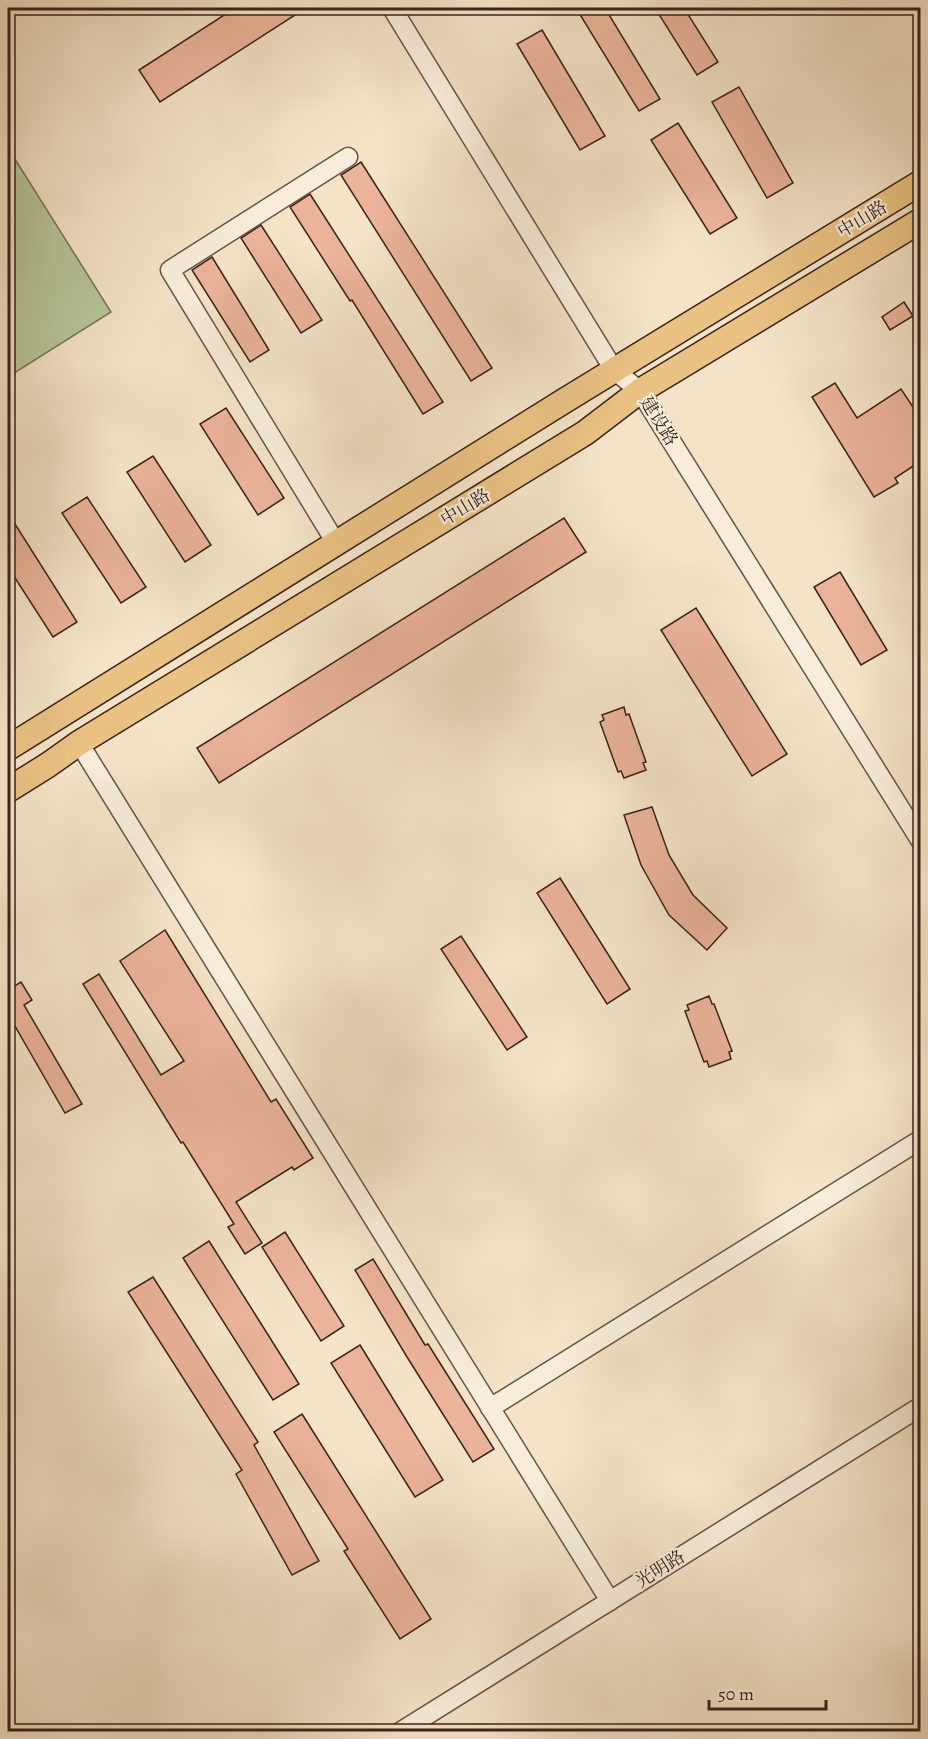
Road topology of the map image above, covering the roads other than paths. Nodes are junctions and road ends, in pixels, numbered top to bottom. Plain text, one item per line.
1 (392, 8) edge
2 (348, 157) dead end
3 (921, 183) edge
4 (921, 221) edge
5 (614, 370) junction
6 (640, 392) junction
7 (336, 543) junction
8 (79, 743) junction
9 (8, 748) edge
10 (8, 790) edge
11 (921, 840) edge
12 (921, 1140) edge
13 (921, 1407) edge
14 (490, 1408) junction
15 (610, 1601) junction
16 (400, 1731) edge

1 - 5 street, 建设路
2 - 7 street
3 - 5 main road, 中山路
4 - 6 main road, 中山路
5 - 6 street, 建设路
5 - 7 main road, 中山路
6 - 8 main road, 中山路
6 - 11 street, 建设路
7 - 9 main road, 中山路
8 - 10 main road, 中山路
8 - 14 street
12 - 14 street
13 - 15 street, 光明路
14 - 15 street
15 - 16 street, 光明路

